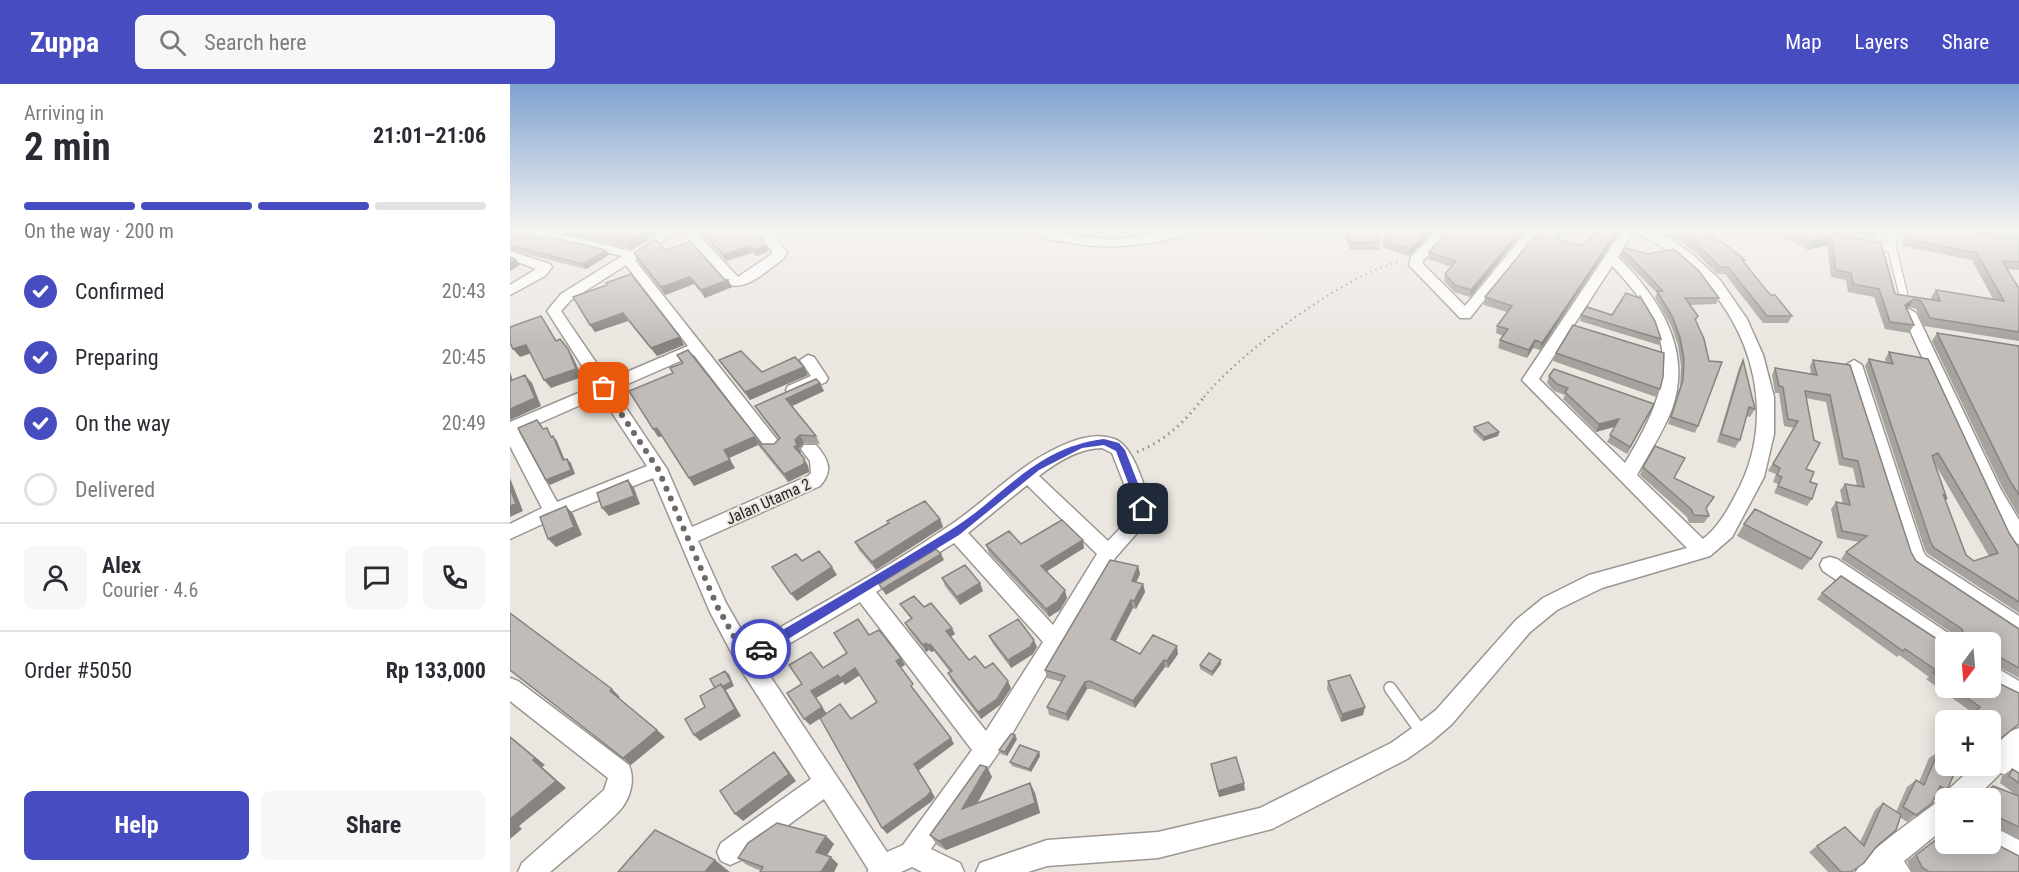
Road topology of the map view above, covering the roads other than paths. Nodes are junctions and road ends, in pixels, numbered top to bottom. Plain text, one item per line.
1 (544, 268) edge
2 (613, 268) edge
3 (639, 268) edge
4 (720, 268) edge
5 (761, 268) edge
6 (1416, 268) edge
7 (1503, 268) edge
8 (1605, 268) edge
9 (1621, 268) edge
10 (1699, 268) edge
11 (1897, 268) edge
12 (510, 291) edge
13 (1903, 293) edge
14 (1909, 313) edge
15 (697, 348) junction
16 (1650, 350) edge
17 (1671, 356) junction
18 (808, 360) dead end
19 (1854, 365) dead end
20 (604, 388) junction
21 (778, 397) edge
22 (510, 429) edge
23 (773, 446) edge
24 (810, 449) dead end
25 (658, 469) junction
26 (1027, 475) junction
27 (1627, 476) junction
28 (554, 511) junction
29 (510, 532) edge
30 (956, 532) junction
31 (688, 537) junction
32 (2019, 537) edge
33 (1703, 551) junction
34 (1108, 553) junction
35 (1830, 565) dead end
36 (862, 589) junction
37 (2019, 627) edge
38 (1935, 636) edge
39 (1055, 641) junction
40 (746, 658) junction
41 (2001, 681) edge
42 (510, 688) edge
43 (1390, 688) dead end
44 (2019, 693) edge
45 (1423, 734) junction
46 (2019, 738) edge
47 (986, 750) junction
48 (2009, 765) edge
49 (827, 782) junction
50 (1974, 788) edge
51 (1935, 821) edge
52 (2001, 843) edge
53 (730, 852) dead end
54 (912, 854) junction
55 (2019, 854) edge
56 (1883, 868) edge
57 (882, 870) edge
58 (531, 872) edge
59 (951, 872) edge
60 (989, 872) edge

1 - 12 street
2 - 20 street
3 - 15 street
4 - 5 street
6 - 7 street
8 - 27 street
9 - 17 street
10 - 33 street
11 - 13 lane
14 - 32 street
15 - 20 street
15 - 23 street
16 - 17 street
17 - 27 street
18 - 21 street
19 - 37 street
20 - 22 street
20 - 25 street
22 - 28 street
24 - 31 street, Jalan Utama 2
25 - 28 street
25 - 31 street
26 - 30 street
26 - 34 street
26 - 34 street
27 - 33 street
28 - 29 street
30 - 36 street
30 - 39 street
31 - 40 street
33 - 45 street
34 - 39 street
35 - 38 street
36 - 40 street
36 - 47 street
39 - 47 street
40 - 49 street
41 - 44 street
42 - 58 street
43 - 45 lane
45 - 60 street
46 - 48 street
47 - 54 street
48 - 50 street
49 - 53 street
49 - 57 street
51 - 56 street
52 - 55 street
54 - 57 street
54 - 59 street

